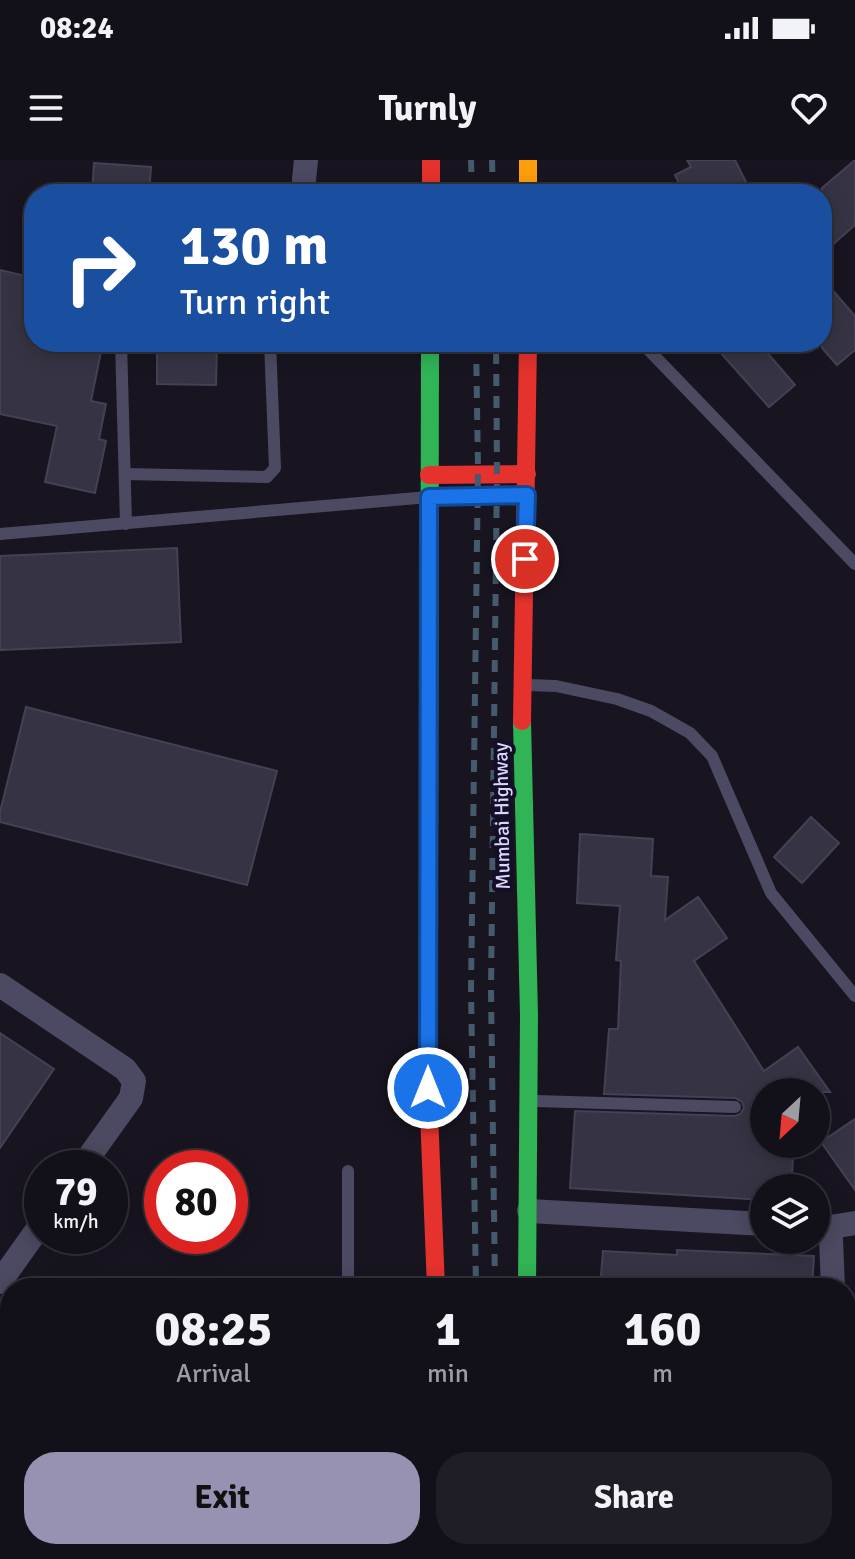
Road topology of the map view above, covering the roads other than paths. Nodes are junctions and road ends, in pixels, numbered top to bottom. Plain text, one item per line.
1 (431, 160) edge
2 (528, 160) edge
3 (431, 184) edge
4 (528, 184) edge
5 (121, 352) edge
6 (270, 352) edge
7 (430, 352) edge
8 (528, 352) edge
9 (651, 352) edge
10 (125, 474) junction
11 (527, 474) junction
12 (429, 475) junction
13 (499, 496) dead end
14 (429, 497) junction
15 (126, 524) junction
16 (0, 534) edge
17 (855, 564) edge
18 (521, 685) junction
19 (0, 985) edge
20 (855, 996) edge
21 (529, 1100) junction
22 (735, 1107) dead end
23 (94, 1150) edge
24 (348, 1171) dead end
25 (529, 1211) junction
26 (750, 1223) edge
27 (855, 1223) edge
28 (830, 1226) edge
29 (830, 1238) edge
30 (24, 1248) edge
31 (3, 1278) edge
32 (348, 1278) edge
33 (436, 1278) edge
34 (527, 1278) edge
35 (833, 1278) edge

1 - 3 highway
2 - 4 highway
5 - 10 lane
6 - 10 lane
7 - 12 highway
8 - 11 highway, Mumbai Highway
9 - 17 lane
10 - 15 lane
11 - 12 highway
11 - 18 highway, Mumbai Highway
12 - 14 highway
13 - 14 lane
14 - 15 lane
14 - 33 highway
15 - 16 lane
18 - 20 lane
18 - 21 highway, Mumbai Highway
19 - 23 street
21 - 22 lane
21 - 25 highway, Mumbai Highway
24 - 32 lane
25 - 26 street
25 - 34 highway, Mumbai Highway
27 - 28 street
29 - 35 street
30 - 31 street

